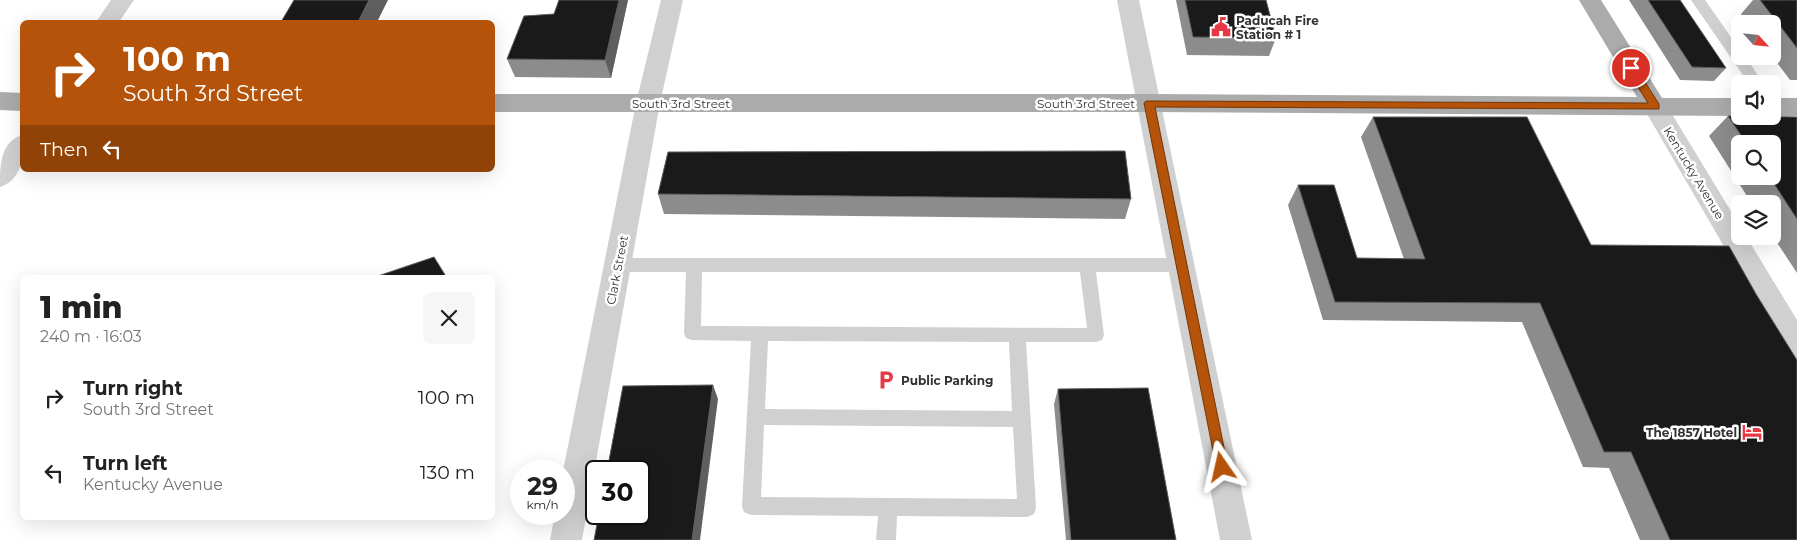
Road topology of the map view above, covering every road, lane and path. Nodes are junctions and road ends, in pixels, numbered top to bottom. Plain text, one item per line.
1 (123, 0) edge
2 (672, 0) edge
3 (1128, 0) edge
4 (1590, 0) edge
5 (1698, 0) edge
6 (108, 20) edge
7 (1750, 75) edge
8 (0, 102) edge
9 (20, 102) edge
10 (495, 103) edge
11 (648, 103) junction
12 (1149, 103) junction
13 (1655, 107) junction
14 (1731, 107) edge
15 (1781, 107) edge
16 (1797, 107) edge
17 (20, 147) edge
18 (0, 176) edge
19 (618, 265) junction
20 (694, 265) junction
21 (1181, 265) junction
22 (1087, 266) junction
23 (760, 334) junction
24 (1017, 335) junction
25 (1795, 339) edge
26 (756, 417) junction
27 (1022, 419) junction
28 (888, 507) junction
29 (566, 540) edge
30 (886, 540) edge
31 (1236, 540) edge

1 - 6 street
2 - 11 street, Clark Street
3 - 12 street
4 - 13 main road, Kentucky Avenue
5 - 7 lane
8 - 9 main road
10 - 11 main road, South 3rd Street
11 - 12 main road, South 3rd Street
11 - 19 street, Clark Street
12 - 13 main road, South 3rd Street
12 - 21 street
13 - 14 main road, South 3rd Street
13 - 25 street, Kentucky Avenue
15 - 16 main road
17 - 18 street
19 - 20 lane
19 - 29 street, Clark Street
20 - 22 lane
20 - 23 lane
21 - 22 lane
21 - 31 street
22 - 24 lane
23 - 24 lane
23 - 26 lane
24 - 27 lane
26 - 27 lane
26 - 28 lane
27 - 28 lane
28 - 30 lane

